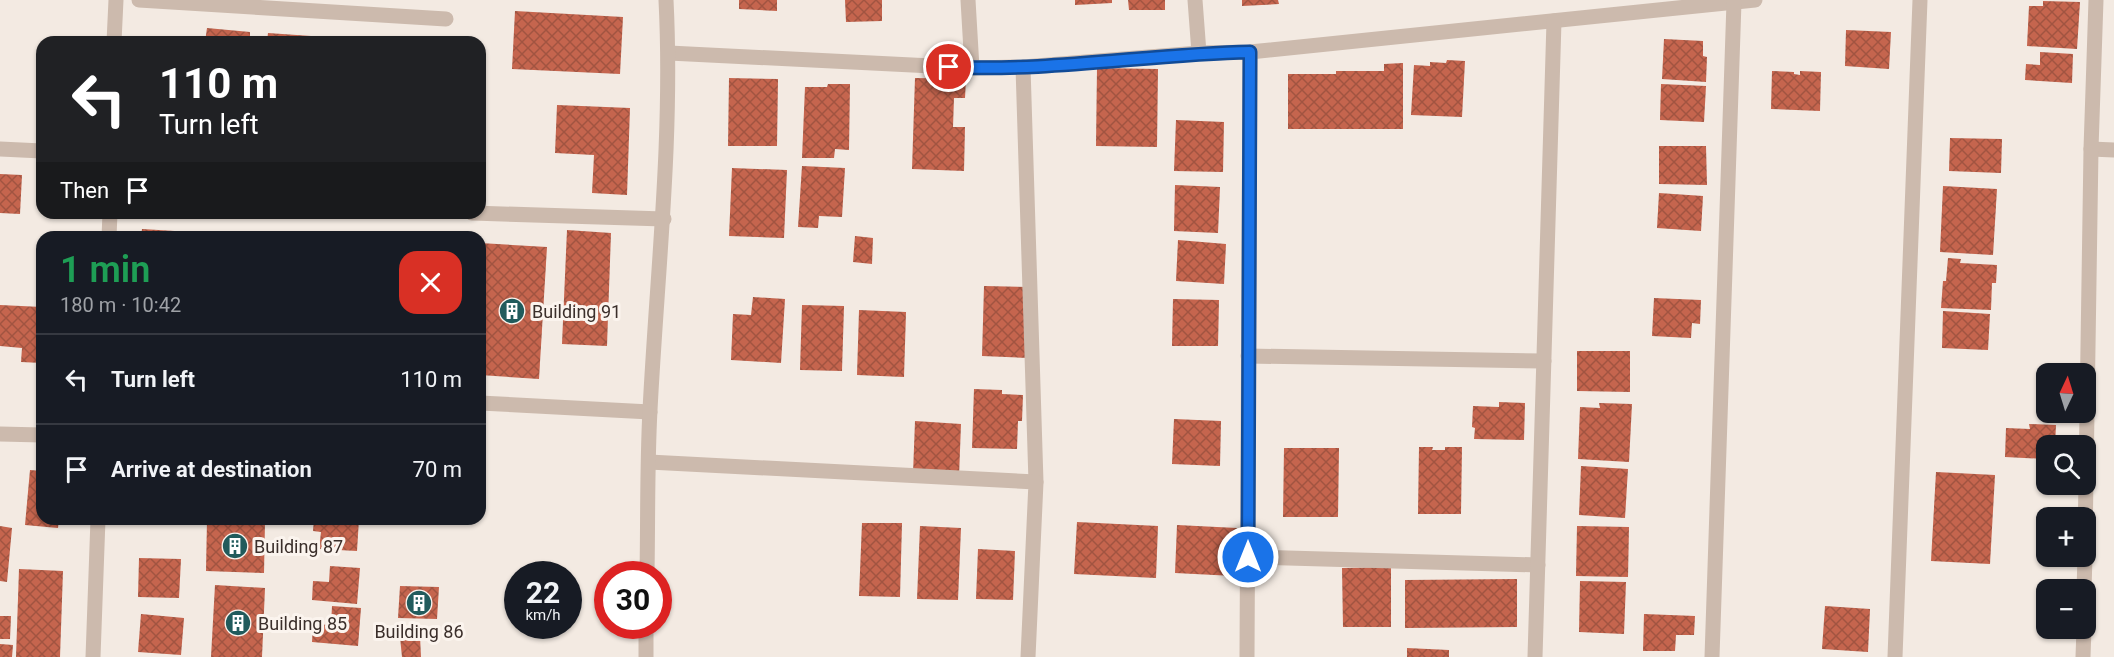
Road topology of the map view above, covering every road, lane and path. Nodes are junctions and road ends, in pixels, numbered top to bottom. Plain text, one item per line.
1 (116, 0) edge
2 (139, 0) edge
3 (666, 0) edge
4 (968, 0) edge
5 (1196, 0) edge
6 (1755, 0) edge
7 (1920, 0) edge
8 (2096, 0) edge
9 (1734, 2) junction
10 (446, 19) dead end
11 (1554, 21) junction
12 (114, 36) edge
13 (1250, 52) junction
14 (669, 53) junction
15 (1199, 53) junction
16 (1023, 67) junction
17 (972, 68) junction
18 (0, 149) edge
19 (2091, 149) junction
20 (2114, 150) edge
21 (36, 151) edge
22 (486, 213) edge
23 (664, 219) junction
24 (1248, 356) junction
25 (1544, 361) junction
26 (486, 403) edge
27 (650, 412) junction
28 (0, 434) edge
29 (36, 435) edge
30 (649, 462) junction
31 (1036, 482) junction
32 (2086, 507) edge
33 (98, 525) edge
34 (1248, 557) junction
35 (647, 561) edge
36 (1538, 565) junction
37 (646, 639) edge
38 (2084, 639) edge
39 (93, 657) edge
40 (646, 657) edge
41 (1028, 657) edge
42 (1247, 657) edge
43 (1536, 657) edge
44 (1712, 657) edge
45 (1894, 657) edge
46 (2083, 657) edge

1 - 12 street
2 - 10 street
3 - 14 street
4 - 17 street
5 - 15 street
6 - 9 street
7 - 45 street
8 - 19 street
9 - 11 street
9 - 44 street
11 - 13 street
11 - 25 street
13 - 15 street
13 - 24 street
14 - 17 street
14 - 23 street
15 - 16 street
16 - 17 street
16 - 31 street
18 - 21 street
19 - 20 street
19 - 32 street
22 - 23 street
23 - 27 street
24 - 25 street
24 - 34 street
25 - 36 street
26 - 27 street
27 - 30 street
28 - 29 street
30 - 31 street
30 - 35 street
31 - 41 street
33 - 39 street
34 - 36 street
34 - 42 street
36 - 43 street
37 - 40 street
38 - 46 street

